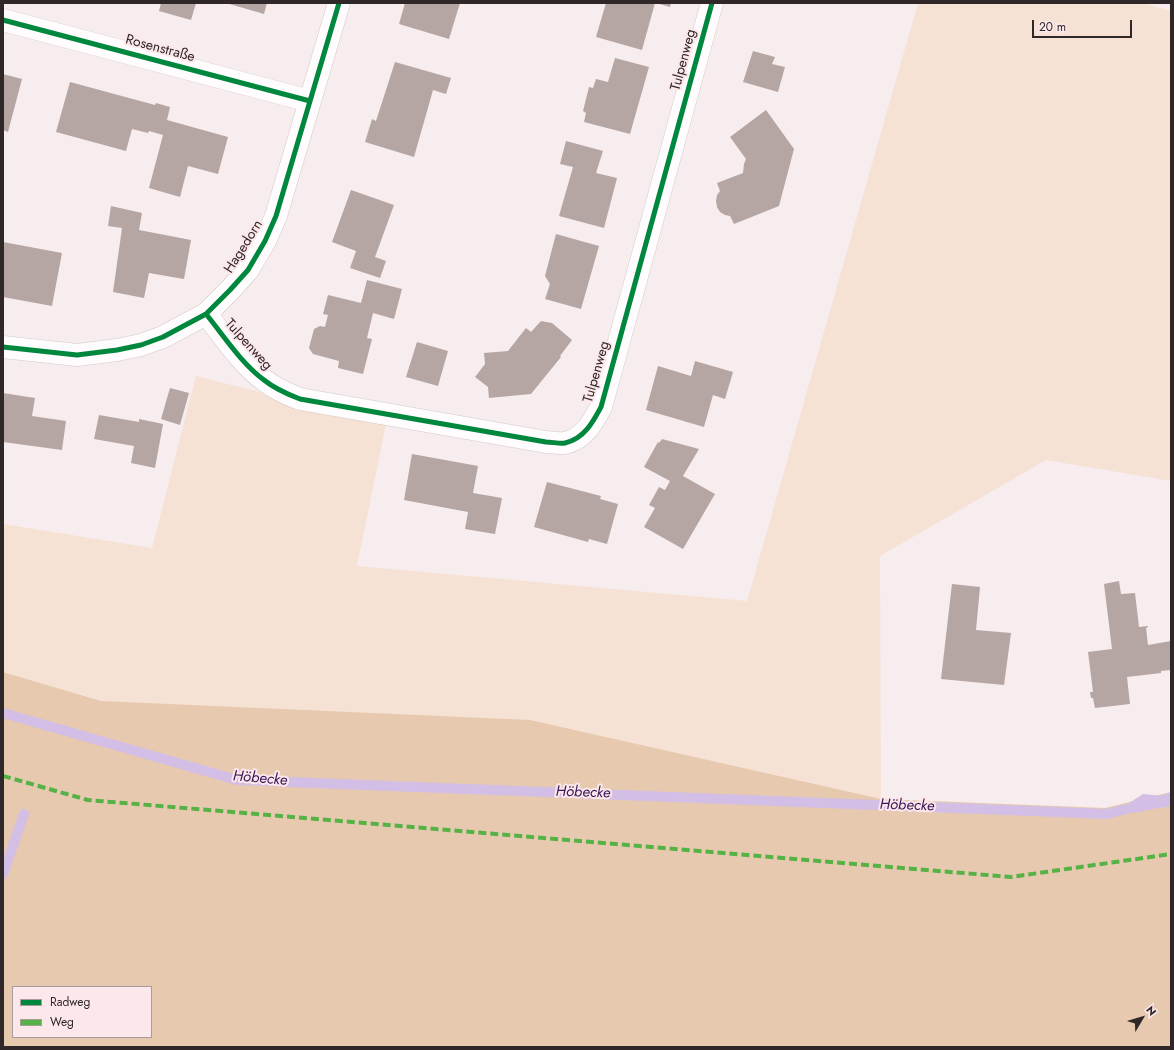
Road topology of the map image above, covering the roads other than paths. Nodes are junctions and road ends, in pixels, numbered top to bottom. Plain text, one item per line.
1 (339, 3) edge
2 (712, 3) edge
3 (3, 20) edge
4 (310, 102) junction
5 (206, 314) junction
6 (3, 347) edge

1 - 4 street, Hagedorn
2 - 5 street, Tulpenweg
3 - 4 street, Rosenstraße
4 - 5 street, Hagedorn
5 - 6 street, Hagedorn

